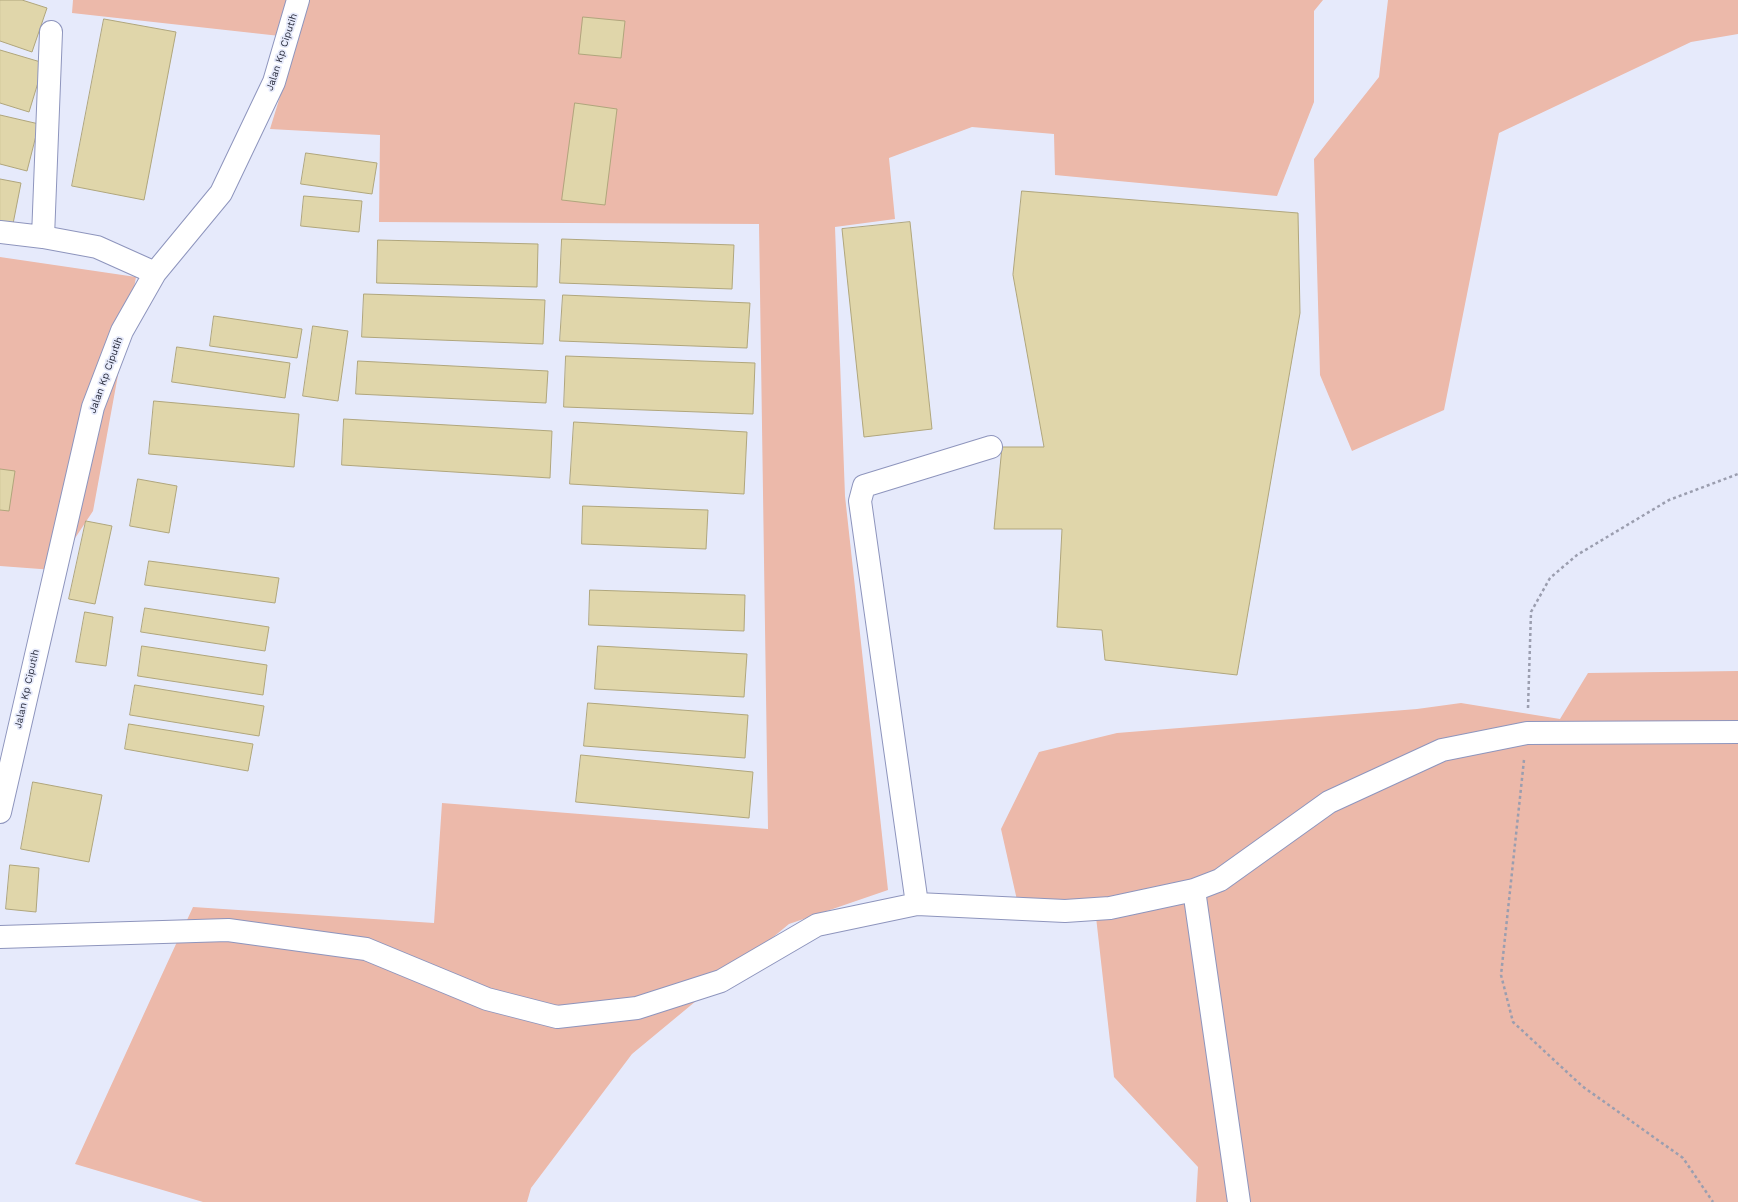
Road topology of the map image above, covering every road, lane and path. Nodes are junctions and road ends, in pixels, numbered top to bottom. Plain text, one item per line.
1 (298, 0) edge
2 (51, 32) dead end
3 (0, 232) edge
4 (43, 237) junction
5 (156, 273) junction
6 (991, 447) dead end
7 (1738, 474) edge
8 (1738, 732) edge
9 (1527, 733) junction
10 (0, 812) edge
11 (1194, 890) junction
12 (917, 904) junction
13 (0, 937) edge
14 (1239, 1202) edge
15 (1713, 1202) edge

1 - 5 street, Jalan Kp Ciputih
2 - 4 street
3 - 4 street
4 - 5 street
5 - 10 street, Jalan Kp Ciputih
6 - 12 street
7 - 9 path
8 - 9 street
9 - 11 street
9 - 15 path
11 - 12 street
11 - 14 street
12 - 13 street

